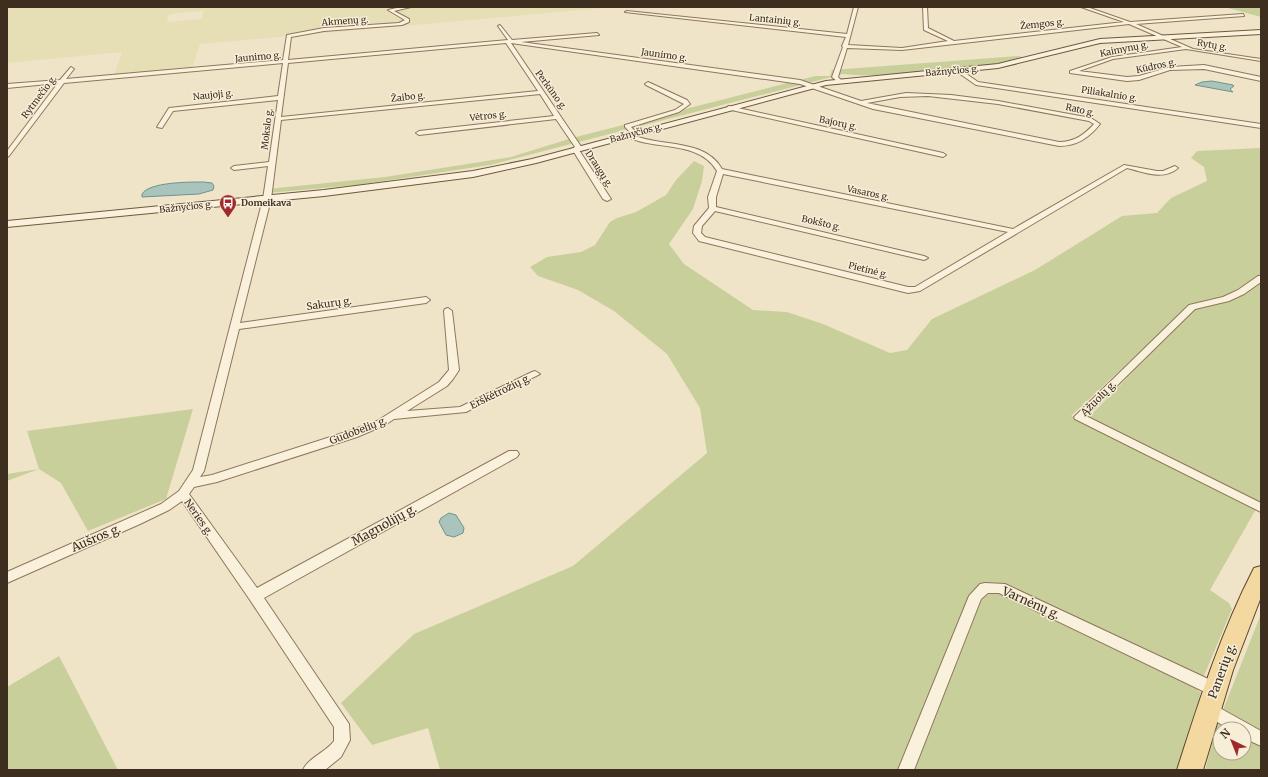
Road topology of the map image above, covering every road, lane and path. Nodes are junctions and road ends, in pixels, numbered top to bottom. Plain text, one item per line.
1 (409, 7) edge
2 (856, 7) edge
3 (925, 7) edge
4 (1083, 7) edge
5 (1087, 7) edge
6 (627, 12) dead end
7 (655, 12) dead end
8 (1243, 15) dead end
9 (1130, 23) junction
10 (500, 26) dead end
11 (1261, 32) edge
12 (597, 34) dead end
13 (849, 34) junction
14 (1164, 37) junction
15 (953, 42) junction
16 (510, 43) junction
17 (844, 46) junction
18 (1186, 48) junction
19 (1200, 53) junction
20 (1261, 60) edge
21 (285, 62) junction
22 (1204, 67) junction
23 (71, 69) dead end
24 (958, 70) junction
25 (1101, 77) joint
26 (1261, 79) edge
27 (62, 81) junction
28 (839, 81) junction
29 (648, 84) dead end
30 (7, 86) edge
31 (814, 86) junction
32 (541, 92) junction
33 (279, 98) junction
34 (860, 103) junction
35 (729, 108) junction
36 (559, 117) junction
37 (277, 119) junction
38 (1261, 126) edge
39 (160, 127) dead end
40 (419, 133) dead end
41 (632, 134) junction
42 (577, 149) junction
43 (7, 155) edge
44 (943, 155) dead end
45 (272, 164) junction
46 (234, 168) dead end
47 (1175, 168) dead end
48 (720, 172) junction
49 (267, 199) junction
50 (607, 199) dead end
51 (713, 208) junction
52 (7, 224) edge
53 (1012, 231) junction
54 (924, 258) dead end
55 (1261, 278) edge
56 (426, 300) dead end
57 (448, 311) dead end
58 (234, 327) junction
59 (535, 374) dead end
60 (394, 416) junction
61 (513, 454) dead end
62 (192, 483) junction
63 (183, 494) junction
64 (1261, 508) edge
65 (1261, 574) edge
66 (7, 578) edge
67 (255, 596) junction
68 (1211, 699) junction
69 (1261, 738) edge
70 (312, 770) edge
71 (906, 770) edge
72 (1190, 770) edge

1 - 21 street, Akmenų g.
2 - 13 street
3 - 15 street
4 - 5 street
4 - 9 street, Rytų g.
6 - 13 street, Lantainių g.
7 - 13 street
8 - 9 street, Žemgos g.
9 - 14 street, Rytų g.
9 - 15 street, Žemgos g.
10 - 16 street, Perkūno g.
11 - 14 main road, Bažnyčios g.
12 - 16 street, Jaunimo g.
13 - 17 street
14 - 18 street, Rytų g.
14 - 24 main road, Bažnyčios g.
15 - 17 street, Žemgos g.
16 - 21 street, Jaunimo g.
16 - 31 street, Jaunimo g.
16 - 32 street, Perkūno g.
17 - 28 street
18 - 19 street, Rytų g.
18 - 25 street, Kaimynų g.
19 - 20 street, Rytų g.
19 - 22 street
21 - 27 street, Jaunimo g.
21 - 33 street, Mokslo g.
22 - 25 street, Kūdros g.
22 - 26 street, Kūdros g.
23 - 27 street, Rytmečio g.
24 - 28 main road, Bažnyčios g.
24 - 38 street, Piliakalnio g.
27 - 30 street, Jaunimo g.
27 - 43 street, Rytmečio g.
28 - 31 main road, Bažnyčios g.
29 - 41 street
31 - 34 street, Rato g.
31 - 35 main road, Bažnyčios g.
32 - 36 street, Perkūno g.
32 - 37 street, Žaibo g.
33 - 37 street, Mokslo g.
33 - 39 street, Naujoji g.
34 - 34 street, Rato g.
35 - 41 main road, Bažnyčios g.
35 - 44 street, Bajorų g.
36 - 40 street, Vėtros g.
36 - 42 street, Perkūno g.
37 - 45 street, Mokslo g.
41 - 42 main road, Bažnyčios g.
41 - 48 street
42 - 49 main road, Bažnyčios g.
42 - 50 street, Draugų g.
45 - 46 street
45 - 49 street, Mokslo g.
47 - 53 street, Pietinė g.
48 - 51 street
48 - 53 street, Vasaros g.
49 - 52 main road, Bažnyčios g.
49 - 58 street, Neries g.
51 - 53 street, Pietinė g.
51 - 54 street, Bokšto g.
55 - 64 street, Ąžuolų g.
56 - 58 street, Sakurų g.
57 - 60 street, Gudobelių g.
58 - 62 street, Neries g.
59 - 60 street, Erškėtrožių g.
60 - 62 street, Gudobelių g.
61 - 67 street, Magnolijų g.
62 - 63 street, Neries g.
63 - 66 street, Aušros g.
63 - 67 street, Neries g.
65 - 68 main road, Panerių g.
67 - 70 street, Neries g.
68 - 69 street, Varnėnų g.
68 - 71 street, Varnėnų g.
68 - 72 main road, Panerių g.

